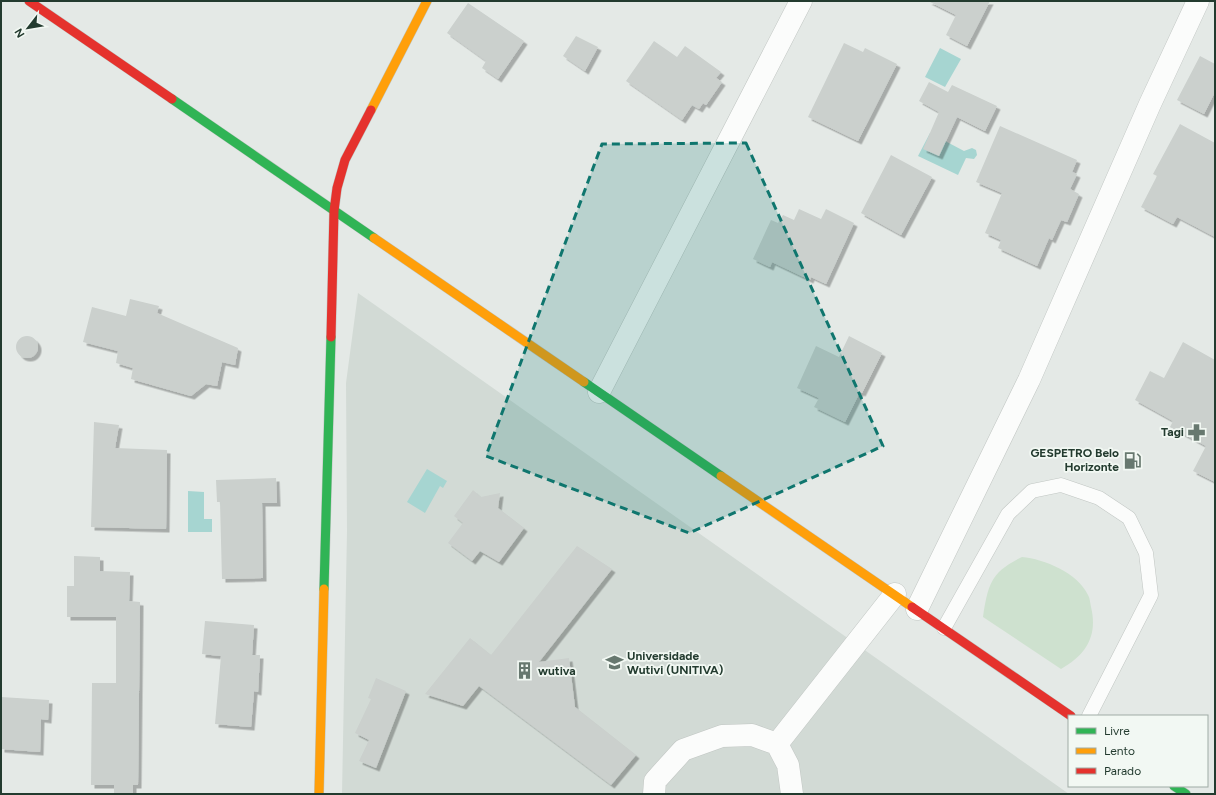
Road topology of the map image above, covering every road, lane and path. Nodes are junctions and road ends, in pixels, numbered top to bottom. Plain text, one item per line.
1 (29, 1) edge
2 (427, 1) edge
3 (801, 1) edge
4 (1198, 1) edge
5 (334, 211) junction
6 (599, 392) junction
7 (895, 594) junction
8 (917, 609) junction
9 (944, 628) junction
10 (1070, 715) edge
11 (1090, 715) edge
12 (777, 744) junction
13 (1176, 787) edge
14 (319, 794) edge
15 (654, 794) edge
16 (792, 794) edge
17 (1186, 794) edge

1 - 5 main road
2 - 5 main road
3 - 6 street
4 - 8 street
5 - 6 main road
5 - 14 main road
6 - 7 main road
7 - 8 main road
7 - 12 street
8 - 9 main road
9 - 10 main road
9 - 11 lane
12 - 15 street
12 - 16 street
13 - 17 main road

